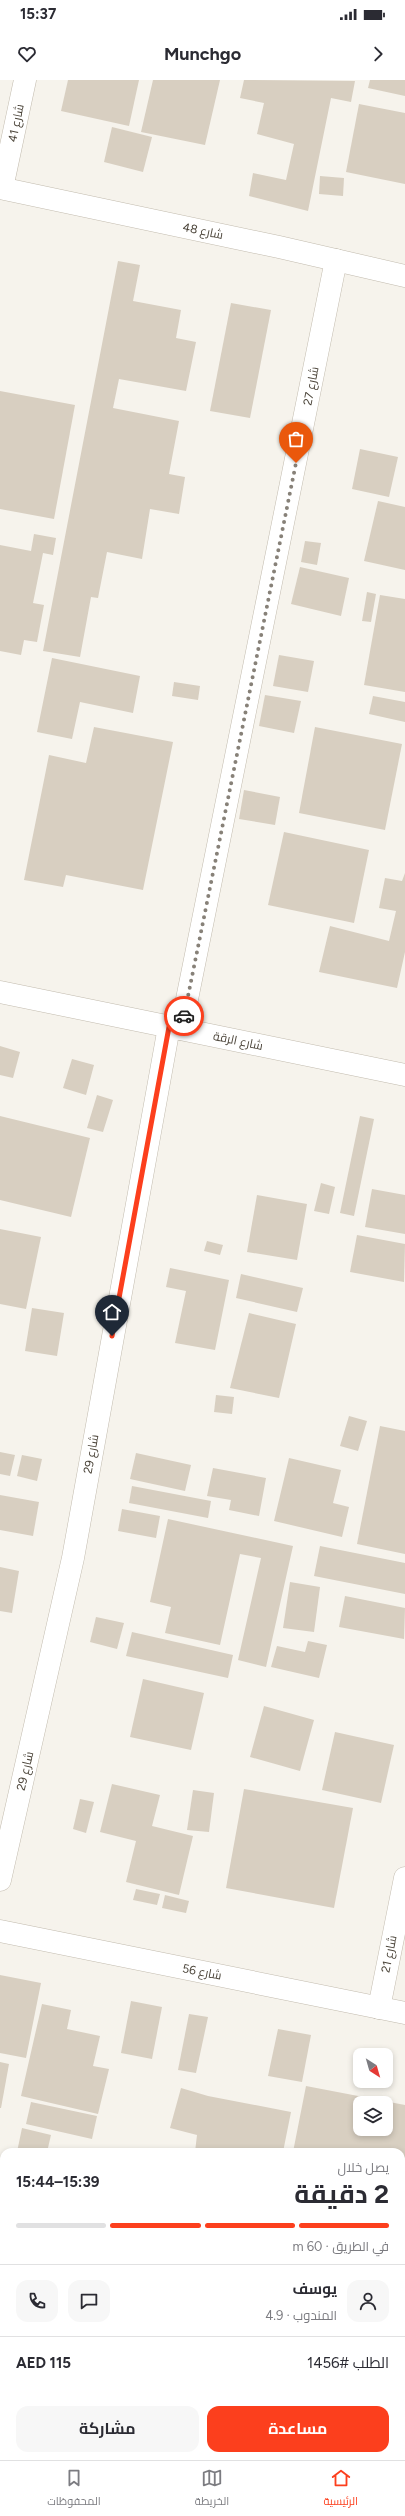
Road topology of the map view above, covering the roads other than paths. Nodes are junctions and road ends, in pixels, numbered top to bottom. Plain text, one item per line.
1 (25, 80) edge
2 (1, 188) edge
3 (336, 260) junction
4 (405, 276) edge
5 (0, 992) edge
6 (175, 1028) junction
7 (405, 1075) edge
8 (405, 1878) edge
9 (0, 1880) edge
10 (0, 1931) edge
11 (379, 2008) junction
12 (405, 2013) edge

1 - 2 street, شارع 41
2 - 3 street, شارع 48
3 - 4 street, شارع 48
3 - 6 street, شارع 27
5 - 6 street, شارع الرقة
6 - 7 street, شارع الرقة
6 - 9 street, شارع 29
8 - 11 street, شارع 21
10 - 11 street, شارع 56
11 - 12 street, شارع 56

